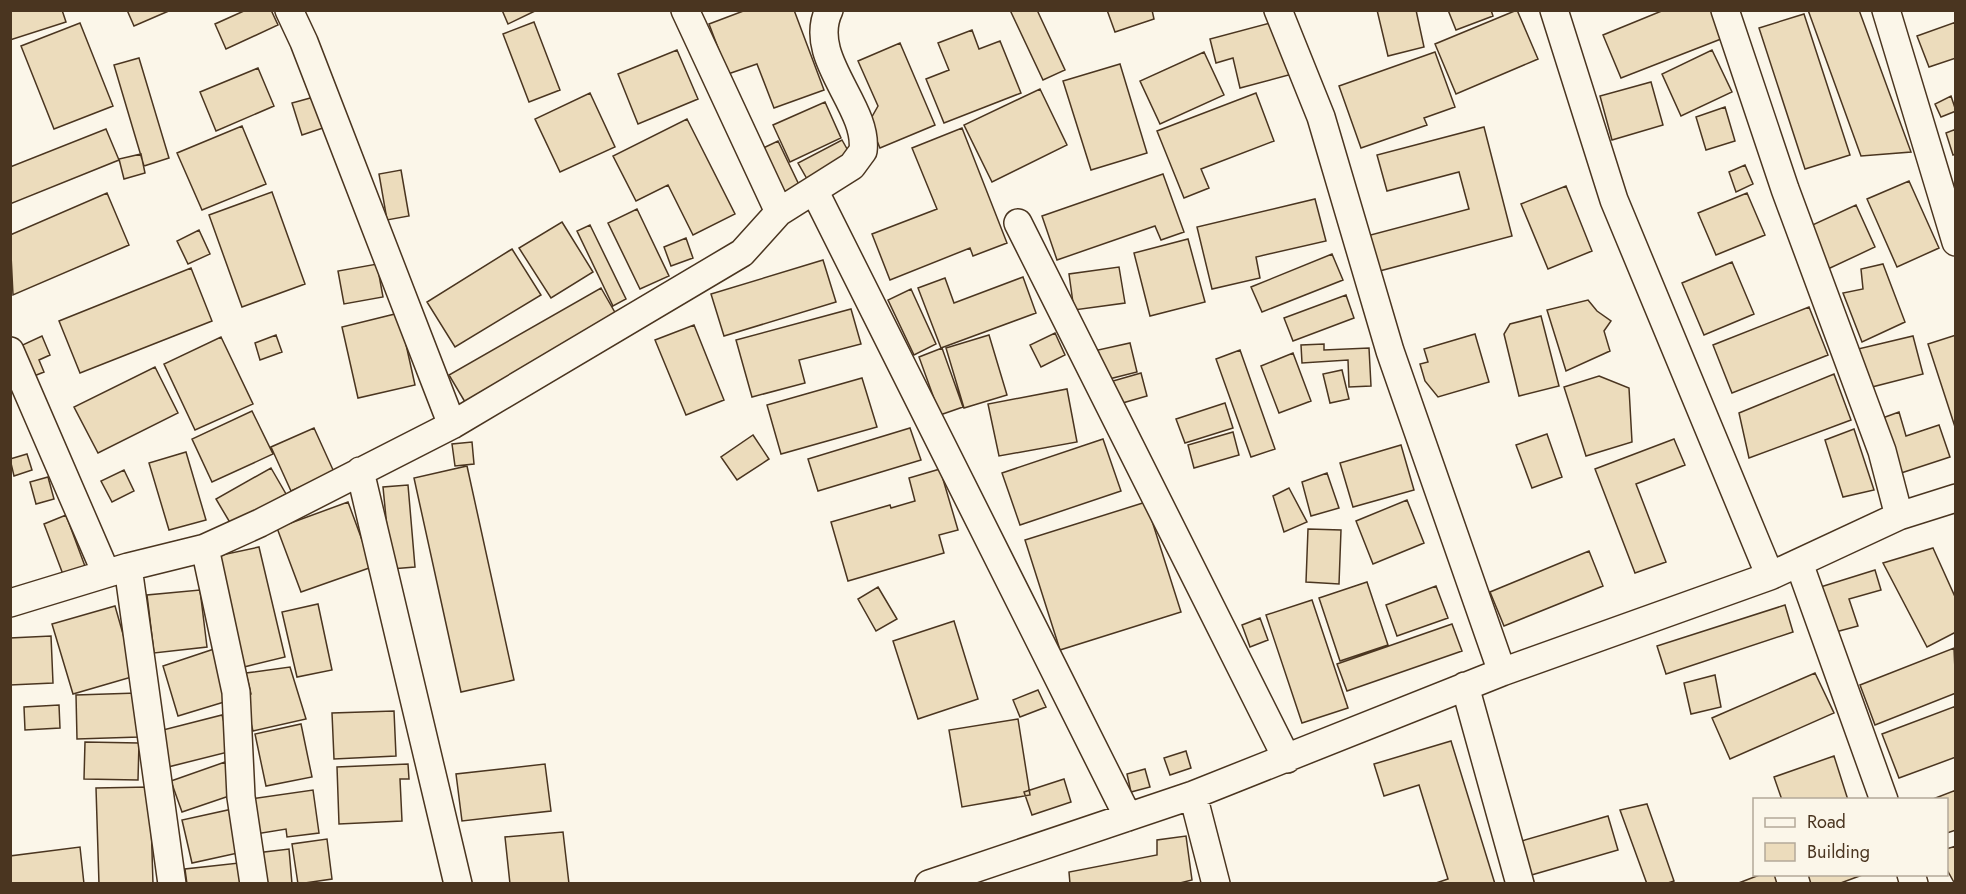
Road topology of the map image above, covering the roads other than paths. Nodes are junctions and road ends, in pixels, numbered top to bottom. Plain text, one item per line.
1 (289, 10) edge
2 (685, 10) edge
3 (829, 10) edge
4 (1278, 10) edge
5 (1554, 10) edge
6 (1725, 10) edge
7 (1886, 10) edge
8 (814, 190) junction
9 (779, 212) junction
10 (1018, 223) dead end
11 (1956, 242) edge
12 (10, 351) edge
13 (452, 425) junction
14 (360, 471) junction
15 (1954, 502) edge
16 (1899, 516) junction
17 (205, 548) junction
18 (1799, 563) junction
19 (117, 570) junction
20 (1770, 576) junction
21 (10, 603) edge
22 (1502, 672) junction
23 (1466, 686) junction
24 (1287, 759) junction
25 (1193, 795) junction
26 (1883, 798) edge
27 (1128, 818) junction
28 (171, 884) edge
29 (254, 884) edge
30 (458, 884) edge
31 (929, 884) edge
32 (1216, 884) edge
33 (1520, 884) edge

1 - 13 street
2 - 9 street
3 - 8 street
4 - 22 street
5 - 20 street
6 - 16 street
7 - 11 street
8 - 9 street
8 - 27 street
9 - 13 street
10 - 24 street
12 - 19 street
13 - 14 street
14 - 17 street
14 - 30 street
15 - 16 street
16 - 18 street
17 - 19 street
17 - 29 street
18 - 20 street
18 - 26 street
19 - 21 street
19 - 28 street
20 - 22 street
22 - 23 street
23 - 24 street
23 - 33 street
24 - 25 street
25 - 27 street
25 - 32 street
27 - 31 street

